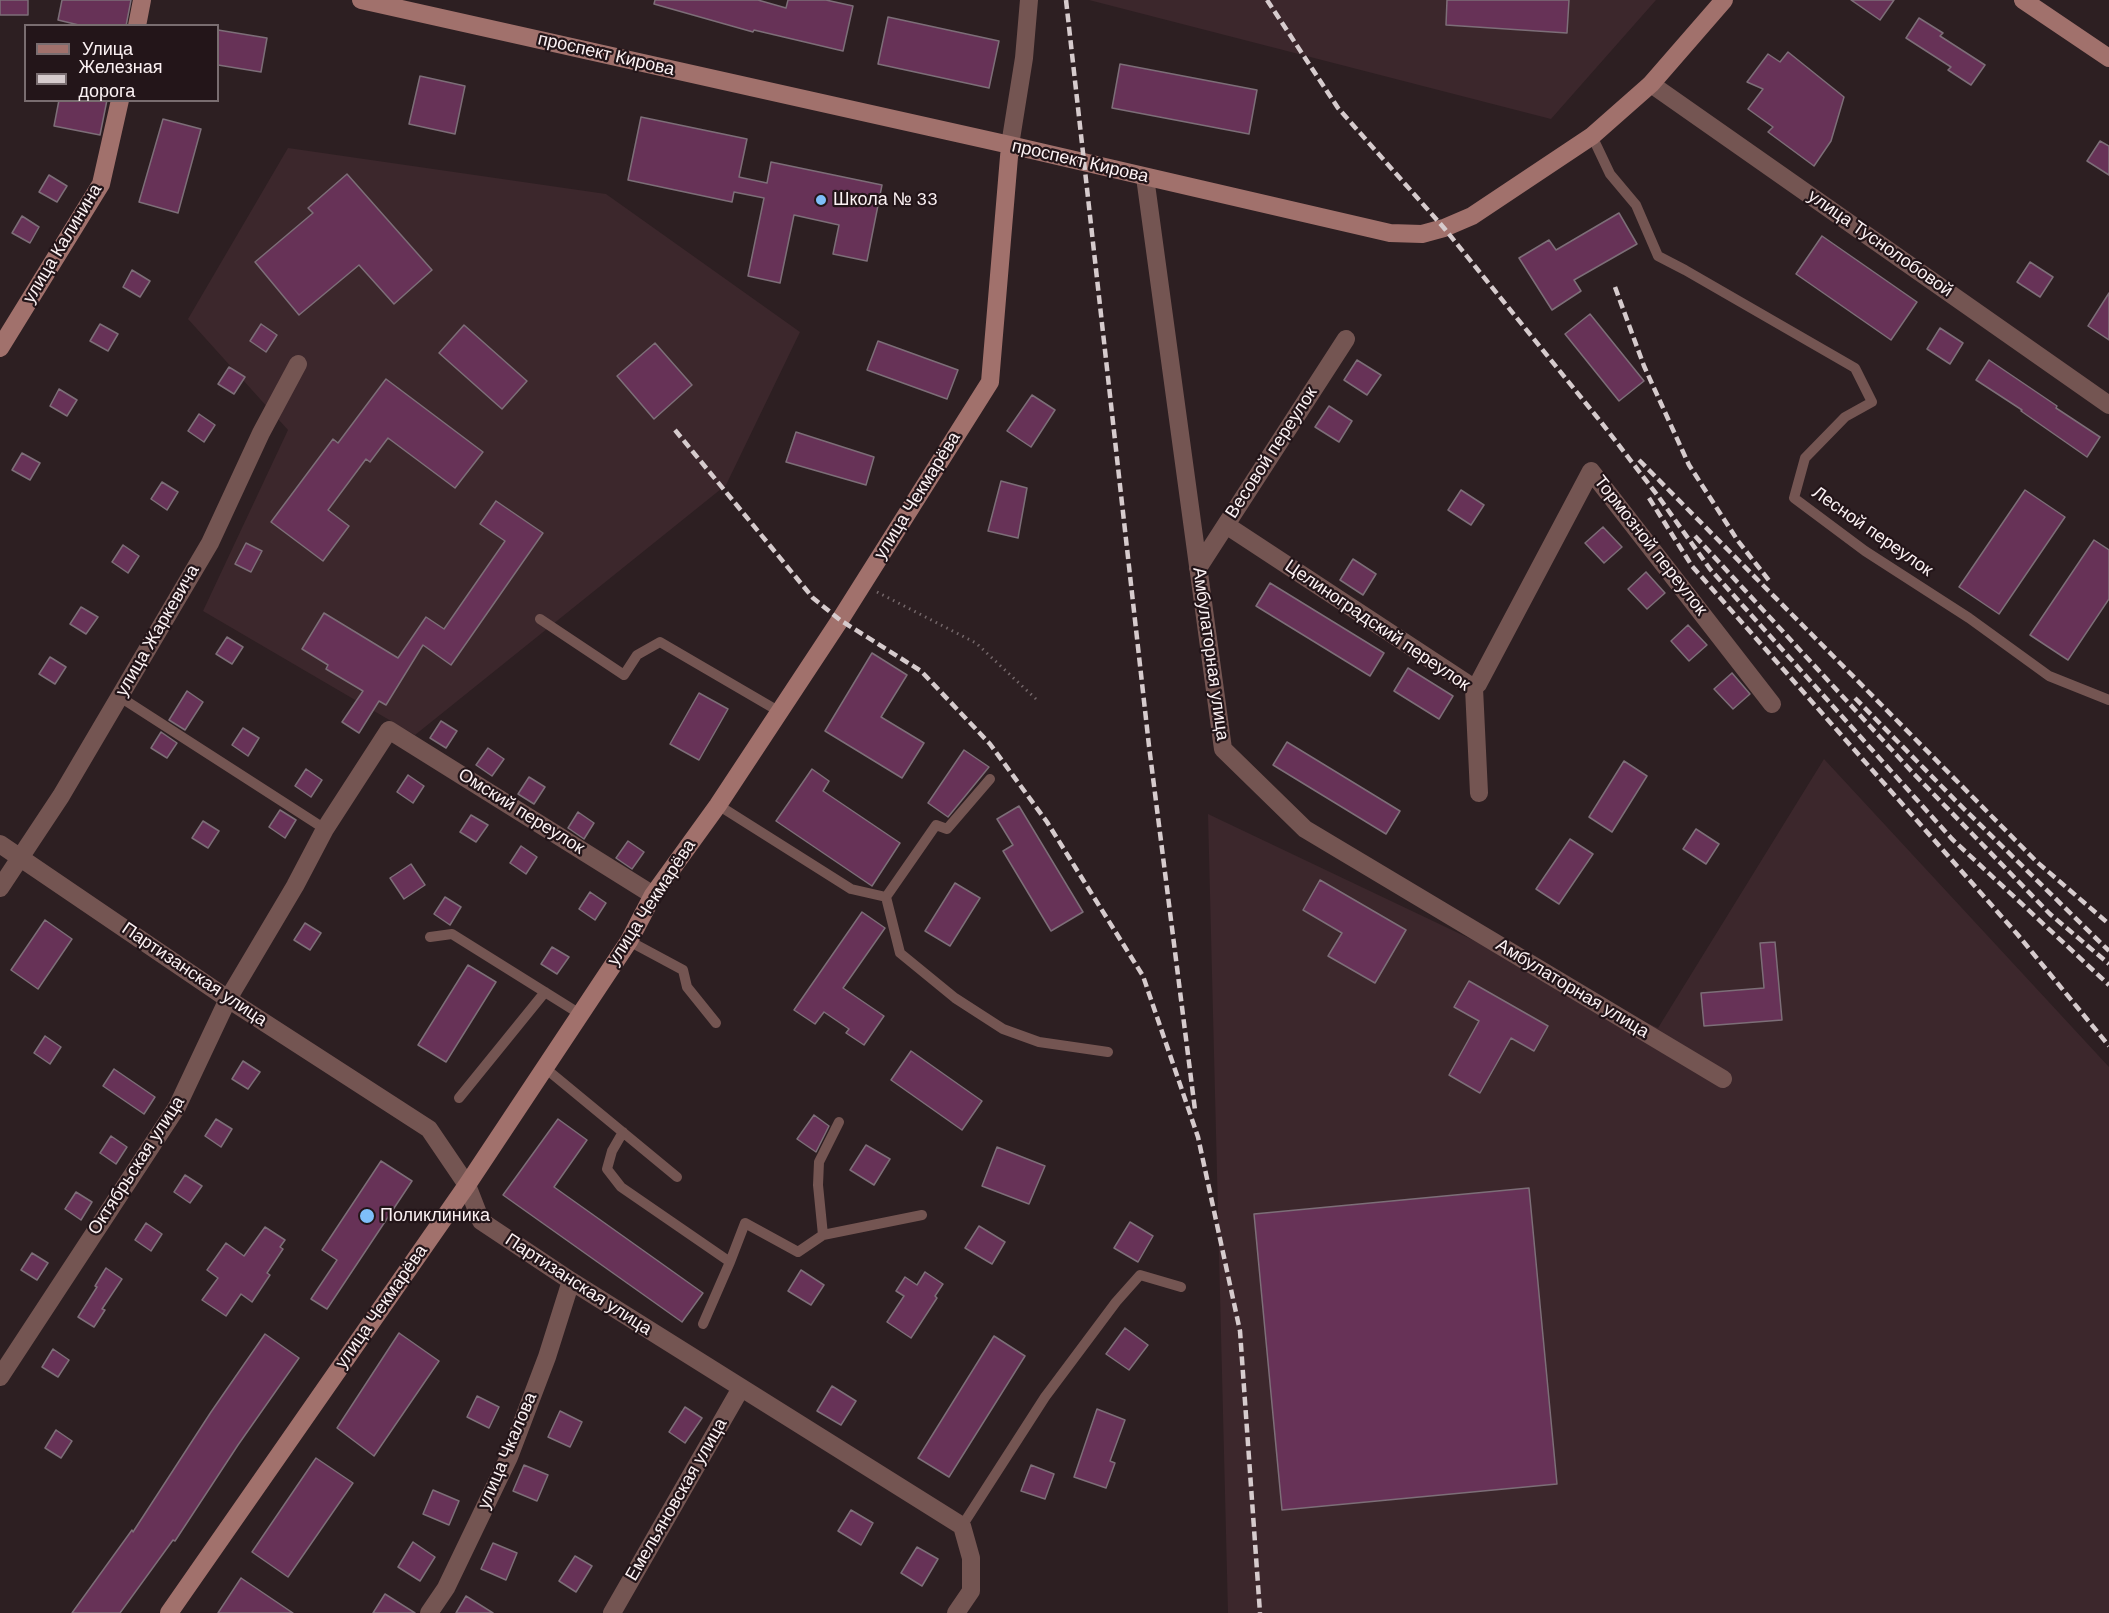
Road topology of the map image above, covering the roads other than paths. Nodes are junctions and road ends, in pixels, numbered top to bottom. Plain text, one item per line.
1 (142, 0) edge
2 (361, 0) edge
3 (1029, 0) edge
4 (1724, 0) edge
5 (2029, 2) edge
6 (137, 24) edge
7 (2109, 58) edge
8 (1651, 84) junction
9 (120, 102) edge
10 (1592, 136) junction
11 (1010, 145) junction
12 (1145, 177) junction
13 (1346, 339) dead end
14 (0, 348) edge
15 (298, 364) dead end
16 (2109, 405) edge
17 (1226, 525) junction
18 (1198, 567) junction
19 (540, 619) dead end
20 (1474, 688) junction
21 (120, 697) junction
22 (2109, 700) edge
23 (1772, 704) dead end
24 (780, 712) junction
25 (389, 730) joint
26 (990, 779) dead end
27 (1479, 793) dead end
28 (718, 805) junction
29 (325, 829) junction
30 (0, 844) edge
31 (21, 857) junction
32 (0, 888) edge
33 (653, 895) junction
34 (886, 897) junction
35 (430, 937) dead end
36 (628, 941) junction
37 (545, 992) junction
38 (228, 999) junction
39 (580, 1014) junction
40 (717, 1023) dead end
41 (1108, 1052) dead end
42 (544, 1068) junction
43 (1723, 1079) dead end
44 (459, 1098) dead end
45 (839, 1122) dead end
46 (623, 1132) junction
47 (677, 1177) dead end
48 (467, 1185) junction
49 (922, 1215) dead end
50 (823, 1235) junction
51 (730, 1262) junction
52 (571, 1281) junction
53 (1181, 1287) dead end
54 (703, 1324) dead end
55 (0, 1377) edge
56 (741, 1388) junction
57 (962, 1526) junction
58 (169, 1613) edge
59 (429, 1613) edge
60 (612, 1613) edge
61 (956, 1613) edge

1 - 6 street
2 - 11 street, проспект Кирова
3 - 11 street
4 - 8 street, проспект Кирова
5 - 7 street
8 - 10 street, проспект Кирова
8 - 16 street, улица Туснолобовой
9 - 14 street, улица Калинина
10 - 12 street, проспект Кирова
10 - 22 lane, Лесной переулок
11 - 12 street, проспект Кирова
11 - 24 street, улица Чекмарёва
12 - 18 street, Амбулаторная улица
13 - 17 street, Весовой переулок
15 - 21 street, улица Жаркевича
17 - 18 street, Весовой переулок
17 - 20 street, Целиноградский переулок
18 - 43 street, Амбулаторная улица
19 - 24 lane
20 - 23 street, Тормозной переулок
20 - 27 street, Целиноградский переулок
21 - 29 lane
21 - 31 street, улица Жаркевича
24 - 28 street, улица Чекмарёва
25 - 29 street, Октябрьская улица
25 - 33 street, Омский переулок
26 - 34 lane
28 - 33 street, улица Чекмарёва
28 - 34 lane
29 - 38 street, Октябрьская улица
30 - 31 street, Партизанская улица
31 - 32 street, улица Жаркевича
31 - 38 street, Партизанская улица
33 - 36 street, улица Чекмарёва
34 - 41 lane
35 - 37 lane
36 - 39 street, улица Чекмарёва
36 - 40 lane
37 - 39 lane
37 - 44 lane
38 - 48 street, Партизанская улица
38 - 55 street, Октябрьская улица
39 - 42 street, улица Чекмарёва
42 - 46 lane
42 - 48 street, улица Чекмарёва
45 - 50 lane
46 - 47 lane
46 - 51 lane
48 - 52 street, Партизанская улица
48 - 58 street, улица Чекмарёва
49 - 50 lane
50 - 51 lane
51 - 54 lane
52 - 56 street, Партизанская улица
52 - 59 street, улица Чкалова
53 - 57 lane
56 - 57 street, Партизанская улица
56 - 60 street, Емельяновская улица
57 - 61 street

